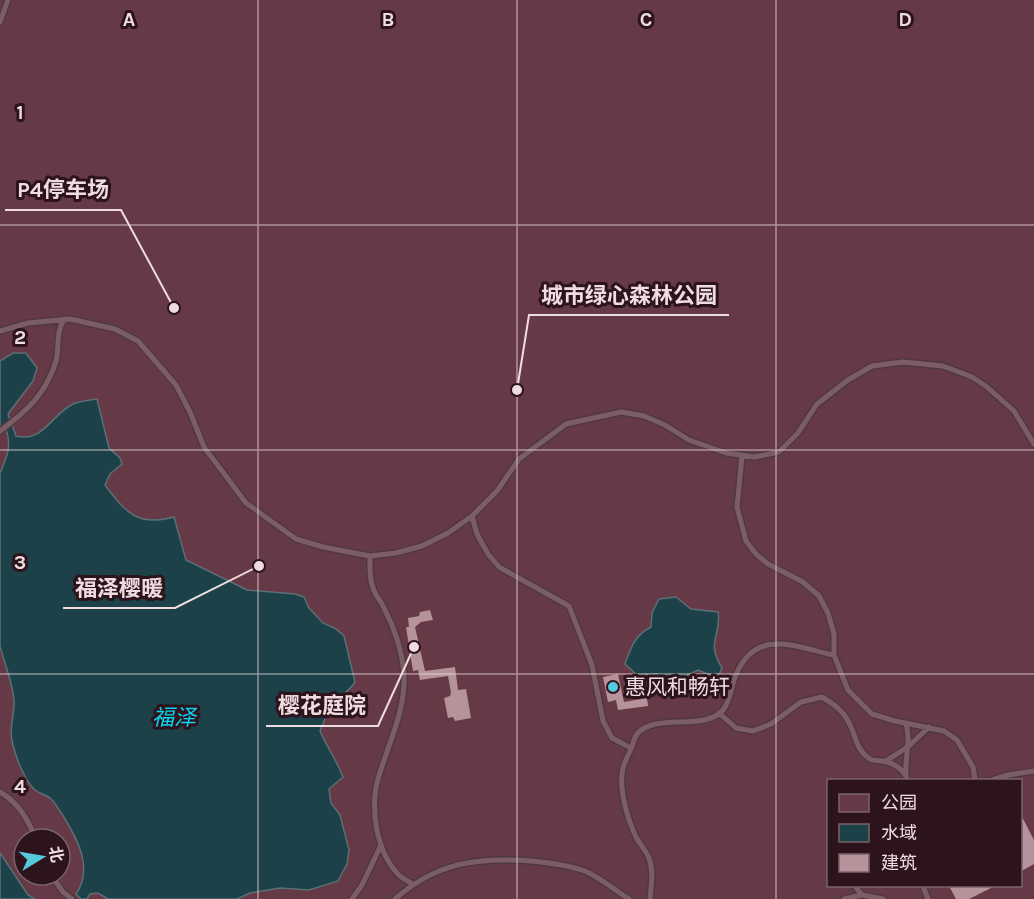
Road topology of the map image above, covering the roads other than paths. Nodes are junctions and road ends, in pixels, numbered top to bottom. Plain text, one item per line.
1 (8, 0) edge
2 (0, 22) edge
3 (64, 319) junction
4 (0, 331) edge
5 (0, 430) edge
6 (1034, 444) edge
7 (742, 456) junction
8 (472, 516) junction
9 (370, 556) junction
10 (834, 655) junction
11 (719, 713) junction
12 (906, 723) junction
13 (929, 727) junction
14 (909, 746) junction
15 (631, 748) junction
16 (886, 761) junction
17 (1034, 771) edge
18 (907, 777) edge
19 (975, 779) edge
20 (995, 779) edge
21 (0, 792) edge
22 (30, 827) edge
23 (381, 845) junction
24 (413, 884) junction
25 (59, 887) edge
26 (856, 887) edge
27 (862, 895) junction
28 (72, 899) edge
29 (352, 899) edge
30 (395, 899) edge
31 (629, 899) edge
32 (650, 899) edge
33 (844, 899) edge
34 (883, 899) edge

1 - 2 lane
3 - 4 lane
3 - 5 lane
3 - 9 lane
6 - 7 lane
7 - 8 lane
7 - 10 lane
8 - 9 lane
8 - 15 lane
9 - 23 lane
10 - 11 lane
10 - 12 lane
11 - 15 lane
11 - 16 lane
12 - 13 lane
12 - 14 lane
13 - 14 lane
13 - 19 lane
14 - 16 lane
14 - 18 lane
15 - 32 lane
16 - 18 lane
17 - 20 lane
21 - 22 lane
23 - 24 lane
23 - 29 lane
24 - 30 lane
24 - 31 lane
25 - 28 lane
26 - 27 lane
27 - 33 lane
27 - 34 lane

